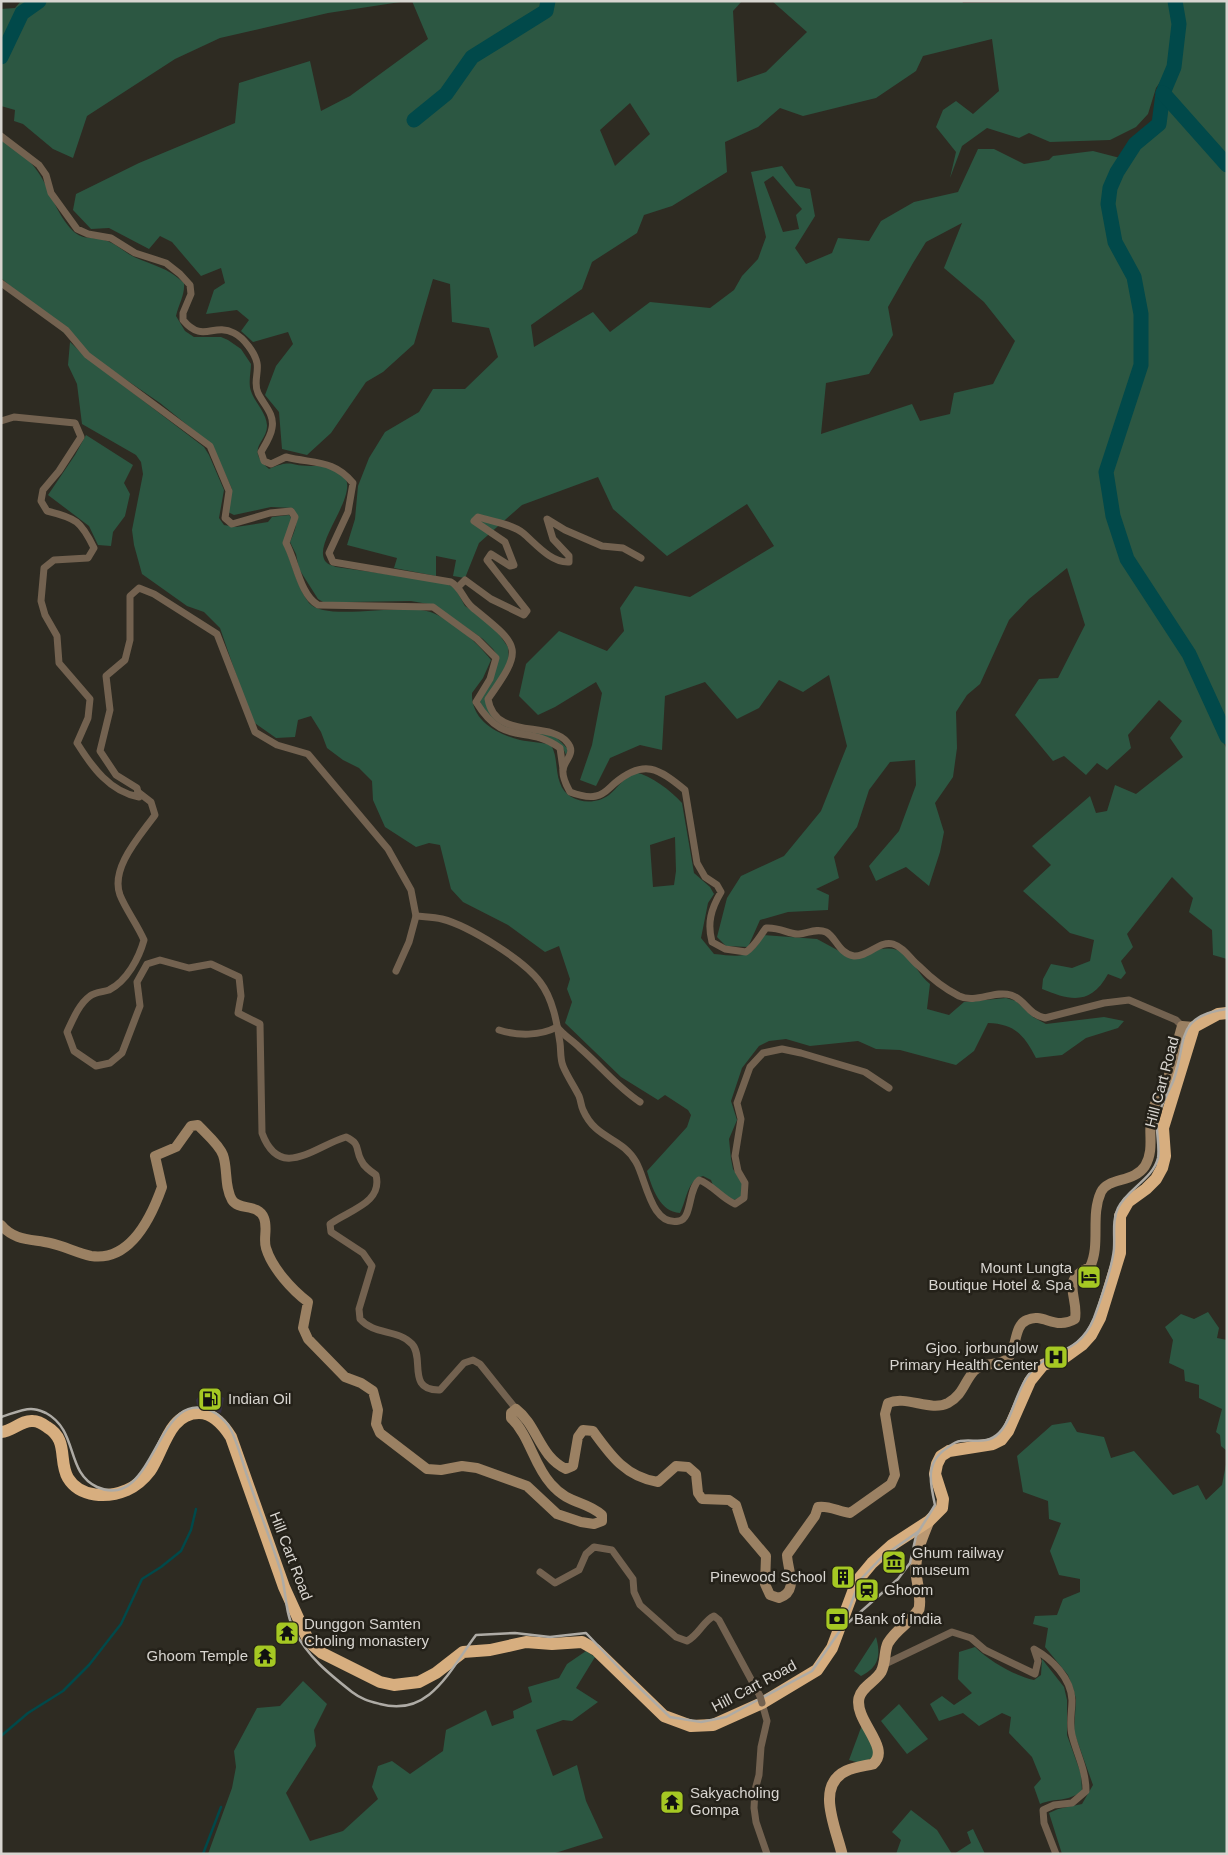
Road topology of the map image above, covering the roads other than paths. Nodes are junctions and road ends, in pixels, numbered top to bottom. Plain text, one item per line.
1 (1, 136) edge
2 (1, 283) edge
3 (1, 421) edge
4 (641, 558) dead end
5 (459, 586) junction
6 (563, 769) junction
7 (138, 792) junction
8 (416, 916) junction
9 (396, 971) dead end
10 (1227, 1013) edge
11 (557, 1027) junction
12 (1188, 1027) junction
13 (499, 1030) dead end
14 (889, 1088) dead end
15 (640, 1102) dead end
16 (1, 1225) edge
17 (516, 1410) junction
18 (1, 1432) edge
19 (929, 1521) junction
20 (540, 1572) dead end
21 (883, 1665) junction
22 (761, 1699) junction
23 (767, 1854) edge
24 (842, 1854) edge
25 (1056, 1854) edge

1 - 5 street
2 - 6 street
3 - 7 street
4 - 5 street
5 - 6 street
6 - 12 street
7 - 8 street
7 - 17 street
8 - 9 street
8 - 11 street
10 - 12 highway, Hill Cart Road
11 - 13 street
11 - 14 street
11 - 15 street
12 - 17 main road
12 - 19 highway, Hill Cart Road
16 - 17 main road
18 - 22 highway, Hill Cart Road
19 - 21 main road
19 - 22 highway, Hill Cart Road
20 - 22 street
21 - 24 main road
21 - 25 street
22 - 23 street

